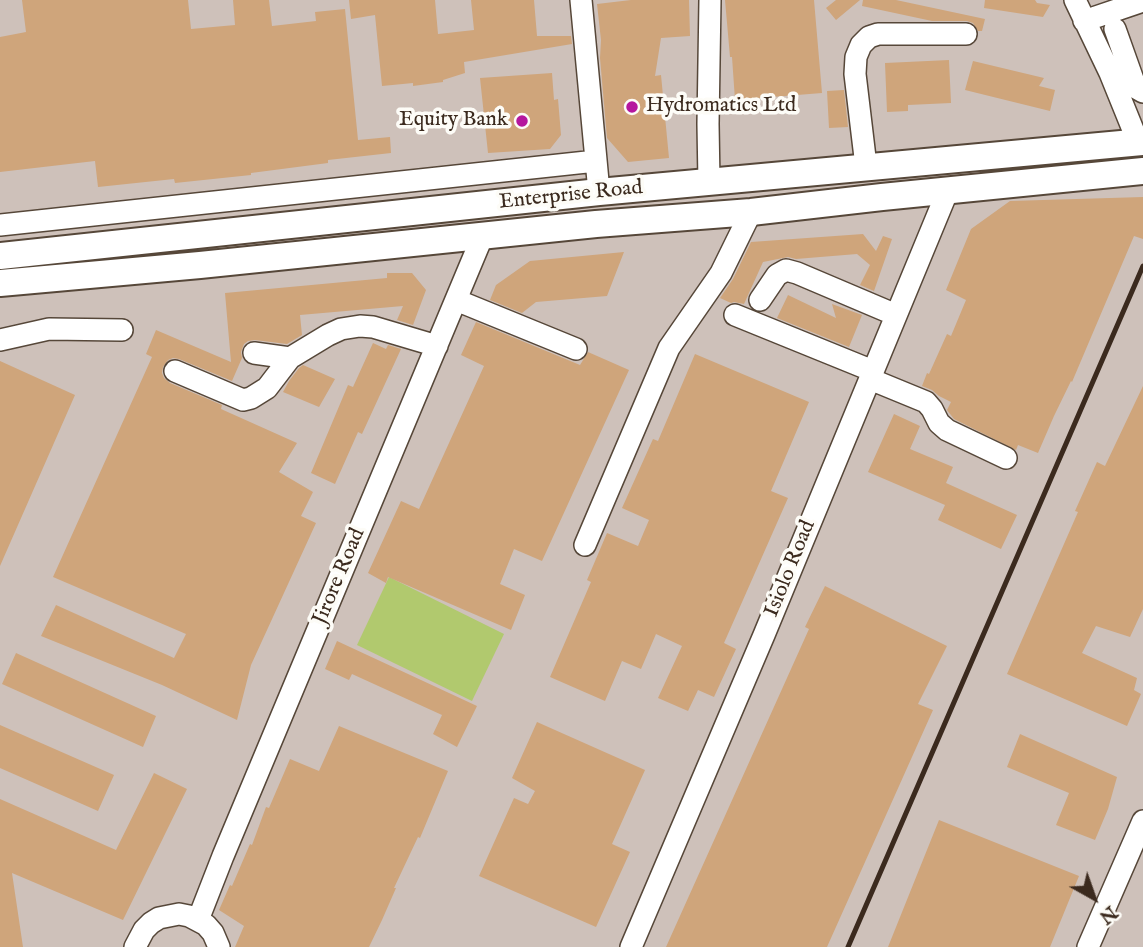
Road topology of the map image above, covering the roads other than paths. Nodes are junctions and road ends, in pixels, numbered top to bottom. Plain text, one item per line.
1 (581, 0) edge
2 (710, 0) edge
3 (1075, 0) edge
4 (1143, 1) edge
5 (1084, 21) junction
6 (1115, 29) dead end
7 (966, 34) dead end
8 (1143, 92) edge
9 (1141, 142) edge
10 (596, 161) junction
11 (874, 166) junction
12 (1143, 171) edge
13 (709, 182) junction
14 (948, 190) junction
15 (599, 192) junction
16 (882, 197) junction
17 (183, 205) junction
18 (751, 212) junction
19 (0, 225) edge
20 (193, 235) junction
21 (483, 235) junction
22 (0, 256) edge
23 (0, 283) edge
24 (456, 300) junction
25 (760, 300) dead end
26 (735, 315) dead end
27 (896, 315) junction
28 (122, 330) dead end
29 (0, 340) edge
30 (437, 346) junction
31 (576, 349) dead end
32 (254, 353) dead end
33 (290, 358) junction
34 (175, 371) dead end
35 (872, 375) junction
36 (1006, 458) dead end
37 (585, 545) dead end
38 (1143, 821) edge
39 (198, 920) junction
40 (135, 947) edge
41 (219, 947) edge
42 (631, 947) edge
43 (1088, 947) edge

1 - 10 lane
2 - 13 lane
3 - 5 lane
4 - 5 lane
5 - 9 lane
6 - 8 lane
7 - 11 lane
9 - 11 main road, Enterprise Road
10 - 15 lane
10 - 17 lane
11 - 13 main road, Enterprise Road
11 - 16 main road
12 - 14 main road, Enterprise Road
13 - 15 main road, Enterprise Road
14 - 16 main road, Enterprise Road
14 - 27 lane, Isiolo Road
15 - 20 main road, Enterprise Road
16 - 18 main road, Enterprise Road
17 - 19 lane
17 - 20 lane
18 - 21 main road, Enterprise Road
18 - 37 lane
20 - 22 main road, Enterprise Road
21 - 23 main road, Enterprise Road
21 - 24 lane, Jirore Road
24 - 30 lane, Jirore Road
24 - 31 lane
25 - 27 lane
26 - 35 lane
27 - 35 lane, Isiolo Road
28 - 29 lane
30 - 33 lane
30 - 39 lane, Jirore Road
32 - 33 lane
33 - 34 lane
35 - 36 lane
35 - 42 lane, Isiolo Road
38 - 43 lane
39 - 40 lane
39 - 41 lane

